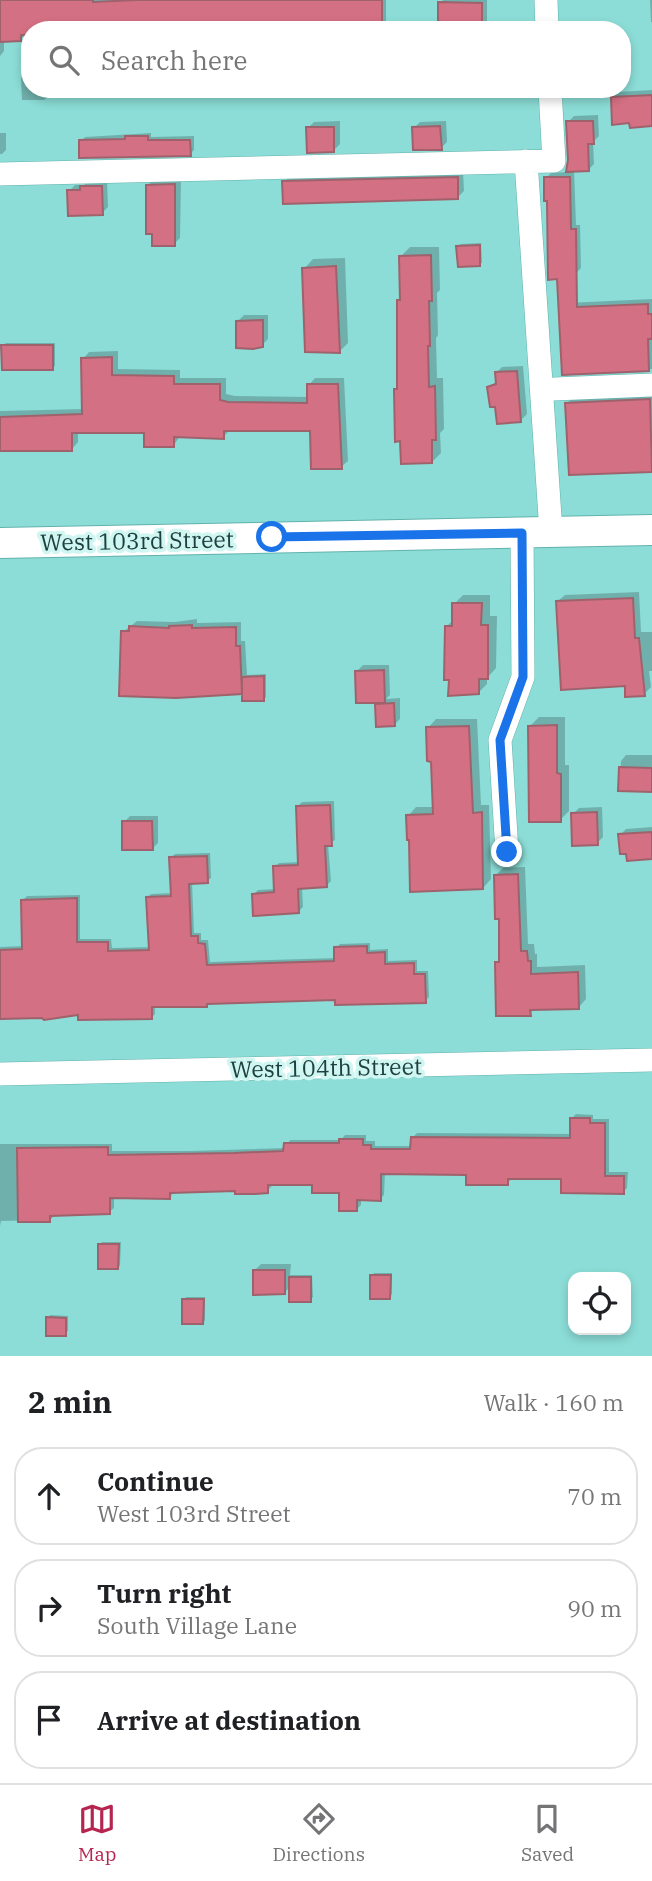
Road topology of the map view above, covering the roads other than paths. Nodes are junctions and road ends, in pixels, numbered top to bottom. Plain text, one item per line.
1 (545, 0) edge
2 (546, 21) edge
3 (550, 98) edge
4 (526, 161) junction
5 (0, 174) edge
6 (652, 385) edge
7 (554, 389) dead end
8 (652, 530) edge
9 (537, 532) junction
10 (0, 543) edge
11 (507, 852) dead end
12 (652, 1060) edge
13 (0, 1074) edge

1 - 2 street
3 - 4 street
4 - 5 street
4 - 9 street
6 - 7 street
8 - 9 main road, West 103rd Street
9 - 10 main road, West 103rd Street
9 - 11 street
12 - 13 street, West 104th Street

